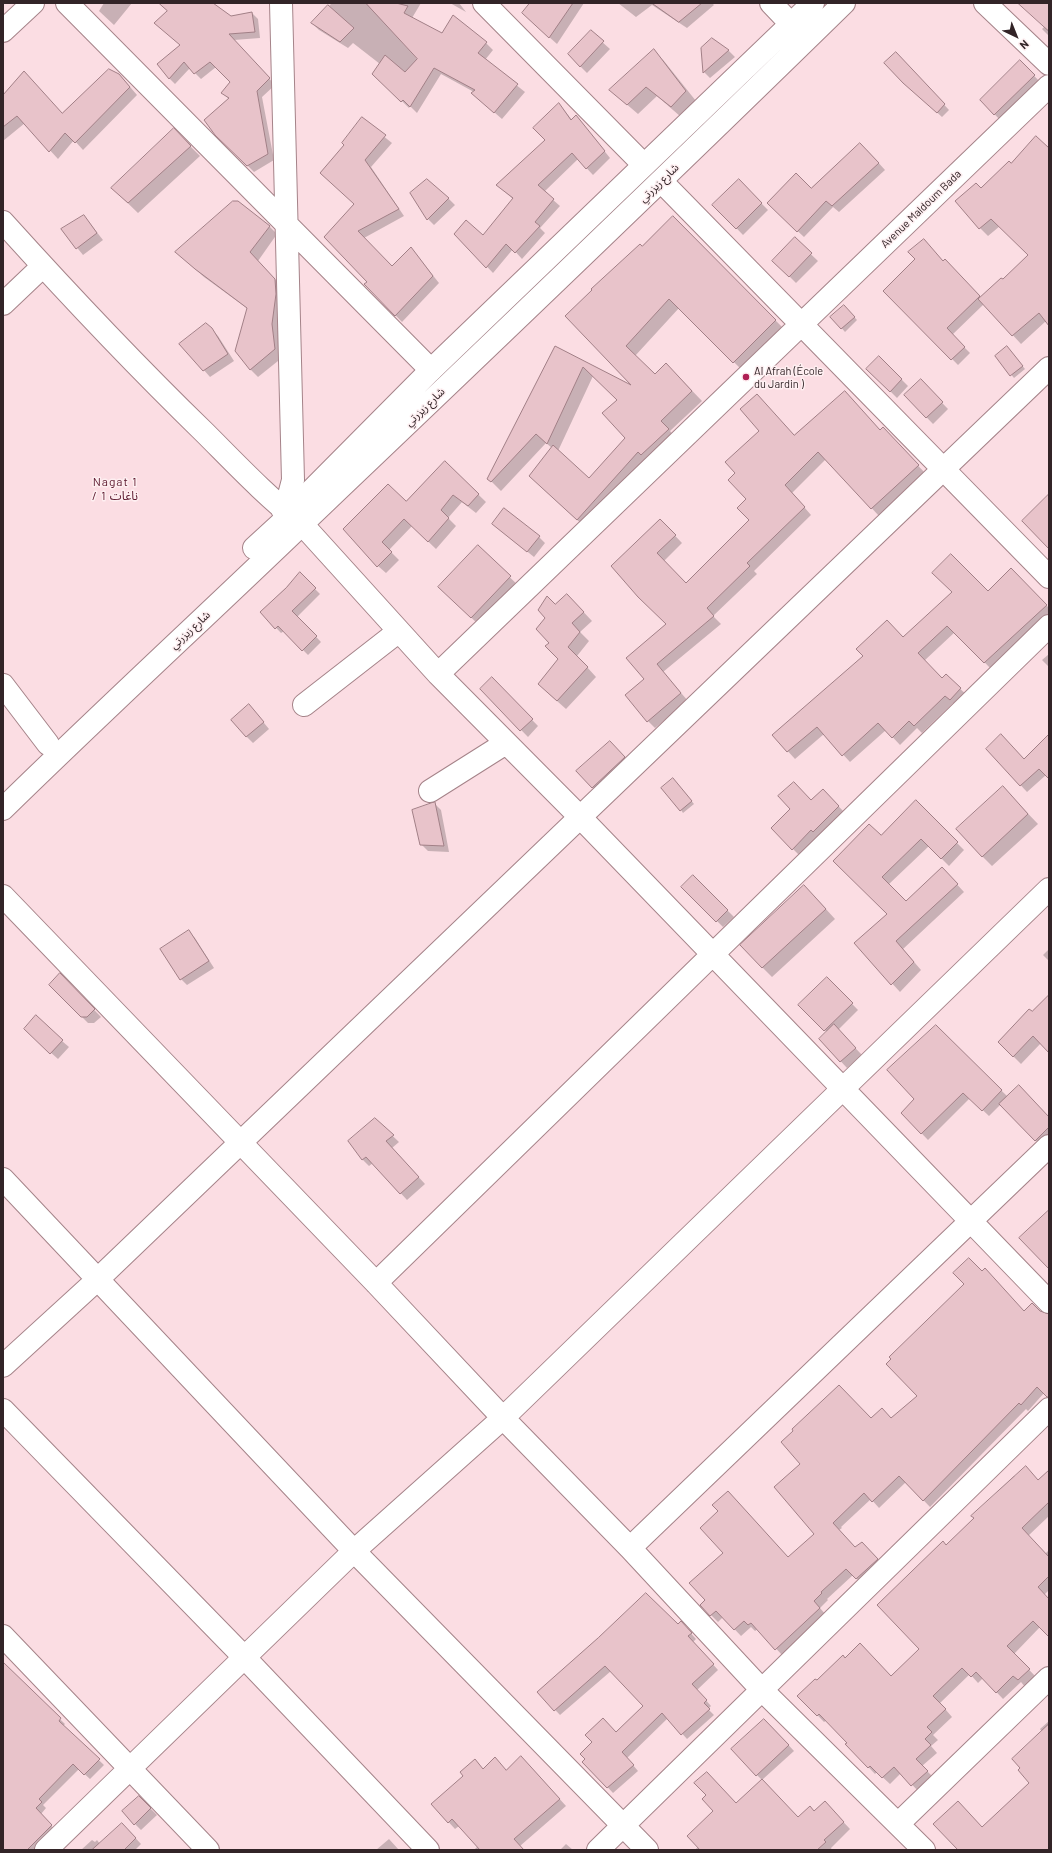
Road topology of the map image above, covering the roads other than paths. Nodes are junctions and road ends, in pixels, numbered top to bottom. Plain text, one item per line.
1 (33, 3) edge
2 (67, 3) edge
3 (281, 3) edge
4 (484, 3) edge
5 (771, 3) edge
6 (813, 3) edge
7 (844, 3) edge
8 (985, 3) edge
9 (791, 24) junction
10 (3, 31) edge
11 (1049, 64) edge
12 (1049, 86) edge
13 (644, 165) junction
14 (661, 181) junction
15 (3, 222) edge
16 (286, 223) junction
17 (43, 266) junction
18 (3, 304) edge
19 (797, 328) junction
20 (1049, 368) edge
21 (431, 370) junction
22 (943, 469) junction
23 (291, 516) junction
24 (1049, 577) edge
25 (1049, 626) edge
26 (398, 631) junction
27 (438, 674) junction
28 (3, 685) edge
29 (304, 705) dead end
30 (506, 743) junction
31 (48, 744) junction
32 (3, 787) edge
33 (430, 791) dead end
34 (3, 809) edge
35 (580, 818) junction
36 (1049, 889) edge
37 (3, 896) edge
38 (714, 955) junction
39 (843, 1088) junction
40 (240, 1142) junction
41 (1049, 1146) edge
42 (3, 1179) edge
43 (970, 1222) junction
44 (97, 1280) junction
45 (376, 1283) junction
46 (1049, 1302) edge
47 (3, 1366) edge
48 (1049, 1409) edge
49 (3, 1410) edge
50 (503, 1418) junction
51 (630, 1548) junction
52 (354, 1551) junction
53 (3, 1636) edge
54 (244, 1657) junction
55 (1049, 1678) edge
56 (761, 1689) junction
57 (130, 1768) junction
58 (899, 1823) junction
59 (623, 1826) junction
60 (46, 1850) edge
61 (208, 1850) edge
62 (428, 1850) edge
63 (598, 1850) edge
64 (647, 1850) edge
65 (924, 1850) edge

1 - 10 street
2 - 16 street
3 - 16 street
4 - 13 street
5 - 9 street
6 - 9 street, شارع زيزرتي
7 - 14 street, شارع زيزرتي
8 - 11 street
9 - 13 street, شارع زيزرتي
12 - 19 street, Avenue Maldoum Bada
13 - 21 street, شارع زيزرتي
14 - 19 street
14 - 23 street, شارع زيزرتي
15 - 17 street
16 - 21 street
16 - 23 street
17 - 18 street
17 - 23 street
19 - 22 street
19 - 27 street, Avenue Maldoum Bada
20 - 22 street
21 - 23 street, شارع زيزرتي
22 - 24 street
22 - 35 street
23 - 26 street
23 - 31 street, شارع زيزرتي
23 - 34 street, شارع زيزرتي
25 - 38 street
26 - 27 street
26 - 29 street
27 - 30 street
28 - 31 street
30 - 33 street
30 - 35 street
31 - 32 street, شارع زيزرتي
35 - 38 street
35 - 40 street
36 - 39 street
37 - 40 street
38 - 39 street
38 - 45 street
39 - 43 street
39 - 50 street
40 - 44 street
40 - 45 street
41 - 43 street
42 - 44 street
43 - 46 street
43 - 51 street
44 - 47 street
44 - 52 street
45 - 50 street
48 - 56 street
49 - 54 street
50 - 51 street
50 - 52 street
51 - 56 street
52 - 54 street
52 - 59 street
53 - 57 street
54 - 57 street
54 - 62 street
55 - 58 street
56 - 58 street
56 - 59 street
57 - 60 street
57 - 61 street
58 - 65 street
59 - 63 street
59 - 64 street

